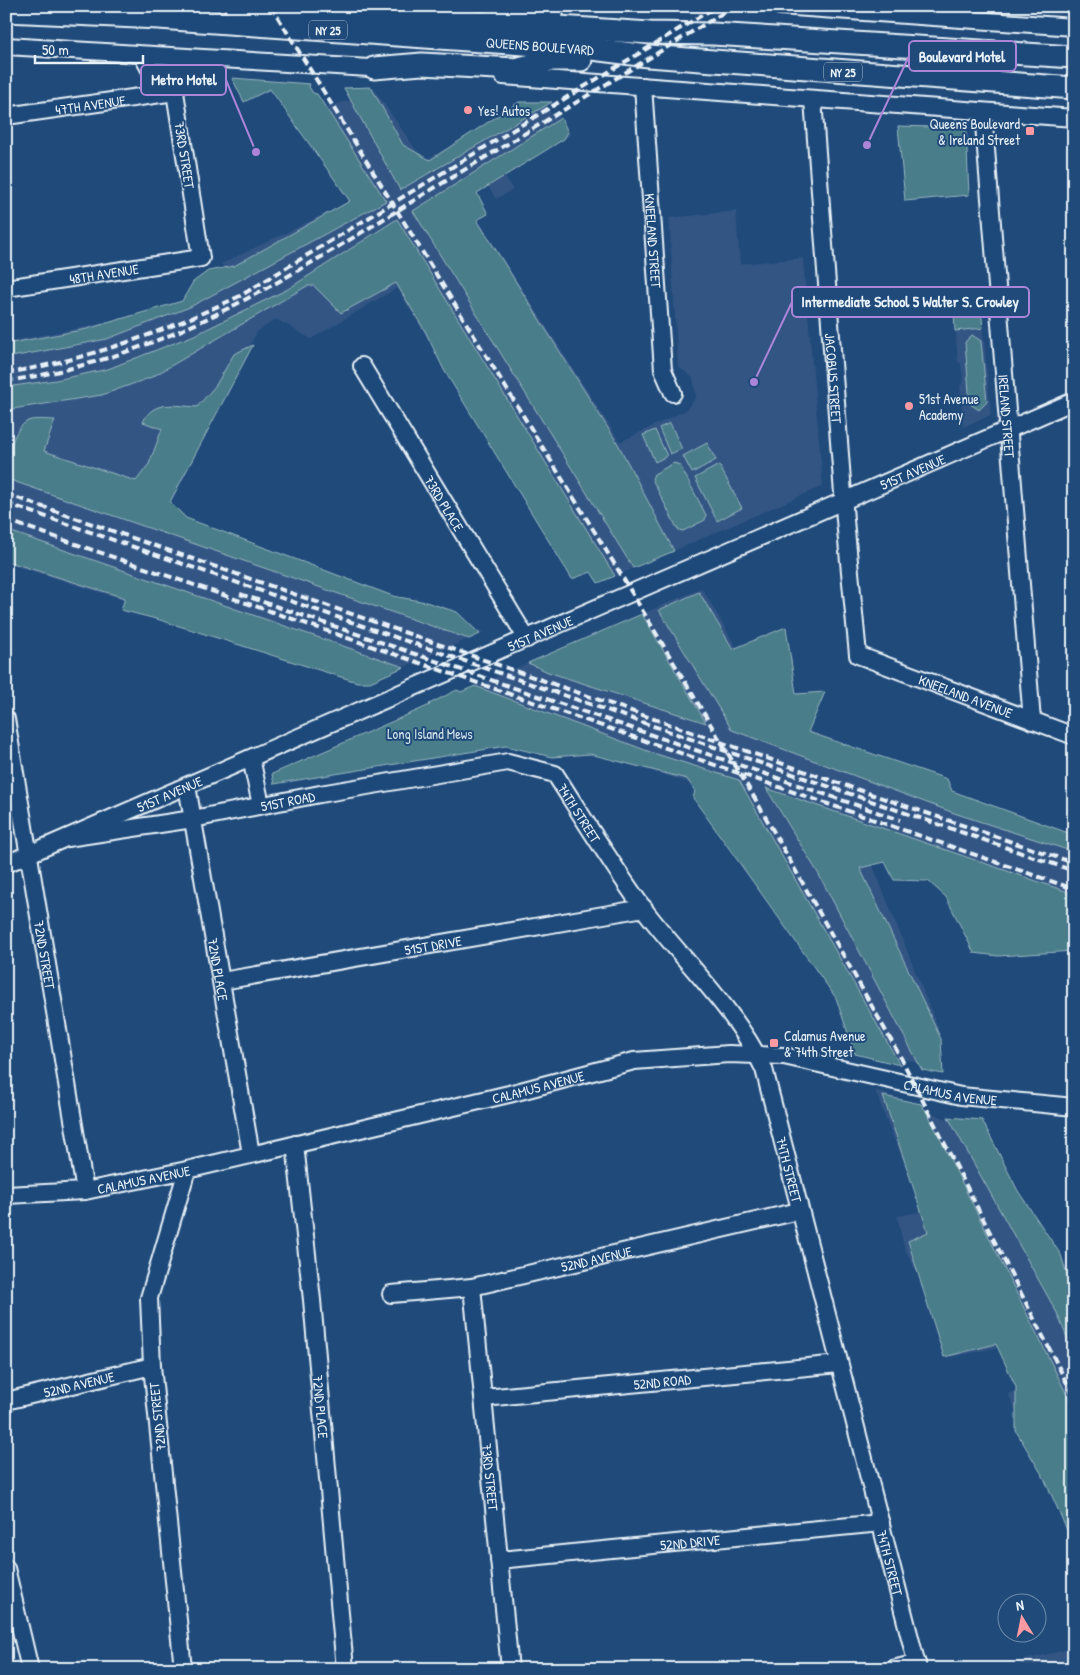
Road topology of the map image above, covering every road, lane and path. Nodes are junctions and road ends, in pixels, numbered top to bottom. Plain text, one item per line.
1 (236, 6) edge
2 (494, 6) edge
3 (780, 6) edge
4 (6, 11) edge
5 (1074, 27) edge
6 (713, 34) junction
7 (6, 46) edge
8 (142, 55) junction
9 (648, 56) junction
10 (1074, 57) edge
11 (198, 59) junction
12 (374, 68) junction
13 (643, 86) junction
14 (1074, 88) edge
15 (169, 92) junction
16 (813, 100) junction
17 (983, 112) junction
18 (6, 116) edge
19 (1074, 118) edge
20 (201, 258) joint
21 (6, 288) edge
22 (362, 366) dead end
23 (673, 393) dead end
24 (1074, 401) edge
25 (1009, 429) junction
26 (844, 501) junction
27 (527, 639) junction
28 (858, 655) joint
29 (6, 719) edge
30 (1032, 721) junction
31 (1074, 736) edge
32 (251, 758) junction
33 (508, 762) joint
34 (187, 786) junction
35 (261, 805) junction
36 (193, 819) junction
37 (67, 838) junction
38 (28, 855) junction
39 (6, 864) edge
40 (644, 908) junction
41 (222, 981) junction
42 (757, 1054) junction
43 (1072, 1111) edge
44 (294, 1144) junction
45 (251, 1154) junction
46 (187, 1170) junction
47 (85, 1191) junction
48 (6, 1195) edge
49 (800, 1211) junction
50 (472, 1287) junction
51 (391, 1294) dead end
52 (839, 1364) junction
53 (152, 1366) junction
54 (484, 1398) junction
55 (6, 1402) edge
56 (881, 1523) junction
57 (500, 1560) junction
58 (6, 1568) edge
59 (917, 1666) edge
60 (30, 1669) edge
61 (183, 1669) edge
62 (345, 1669) edge
63 (510, 1669) edge
64 (893, 1669) edge

1 - 6 main road, QUEENS BOULEVARD / NY 25
2 - 6 main road
3 - 5 street
4 - 9 main road, QUEENS BOULEVARD / NY 25
6 - 10 main road, QUEENS BOULEVARD / NY 25
7 - 8 street
8 - 11 street
8 - 15 street, 73RD STREET
9 - 12 main road
9 - 14 main road, QUEENS BOULEVARD / NY 25
11 - 12 street
11 - 15 street
12 - 13 street
13 - 16 street
13 - 23 street, KNEELAND STREET
15 - 18 street, 47TH AVENUE
15 - 20 street, 73RD STREET
16 - 17 street
16 - 26 street, JACOBUS STREET
17 - 19 street
17 - 25 street, IRELAND STREET
20 - 21 street, 48TH AVENUE
22 - 27 street, 73RD PLACE
24 - 25 street, 51ST AVENUE
25 - 26 street, 51ST AVENUE
25 - 30 street, IRELAND STREET
26 - 27 street, 51ST AVENUE
26 - 28 street, JACOBUS STREET
27 - 32 street, 51ST AVENUE
28 - 30 street, KNEELAND AVENUE
29 - 38 street, 72ND STREET
30 - 31 street, KNEELAND AVENUE
32 - 34 street, 51ST AVENUE
32 - 35 street
33 - 35 street, 51ST ROAD
33 - 40 street, 74TH STREET
34 - 36 street, 72ND PLACE
34 - 37 street, 51ST AVENUE
35 - 36 street, 51ST ROAD
36 - 37 street, 51ST ROAD
36 - 41 street, 72ND PLACE
37 - 38 street, 51ST AVENUE
38 - 39 street, 51ST AVENUE
38 - 47 street, 72ND STREET
40 - 41 street, 51ST DRIVE
40 - 42 street, 74TH STREET
41 - 45 street, 72ND PLACE
42 - 43 street, CALAMUS AVENUE
42 - 44 street, CALAMUS AVENUE
42 - 49 street, 74TH STREET
44 - 45 street, CALAMUS AVENUE
44 - 62 street, 72ND PLACE
45 - 46 street, CALAMUS AVENUE
46 - 47 street, CALAMUS AVENUE
46 - 53 street, 72ND STREET
47 - 48 street, CALAMUS AVENUE
49 - 50 street, 52ND AVENUE
49 - 52 street, 74TH STREET
50 - 51 street, 52ND AVENUE
50 - 54 street, 73RD STREET
52 - 54 street, 52ND ROAD
52 - 56 street, 74TH STREET
53 - 55 street, 52ND AVENUE
53 - 61 street, 72ND STREET
54 - 57 street, 73RD STREET
56 - 57 street, 52ND DRIVE
56 - 59 street, 74TH STREET
57 - 63 street, 73RD STREET
58 - 60 street
59 - 64 street

